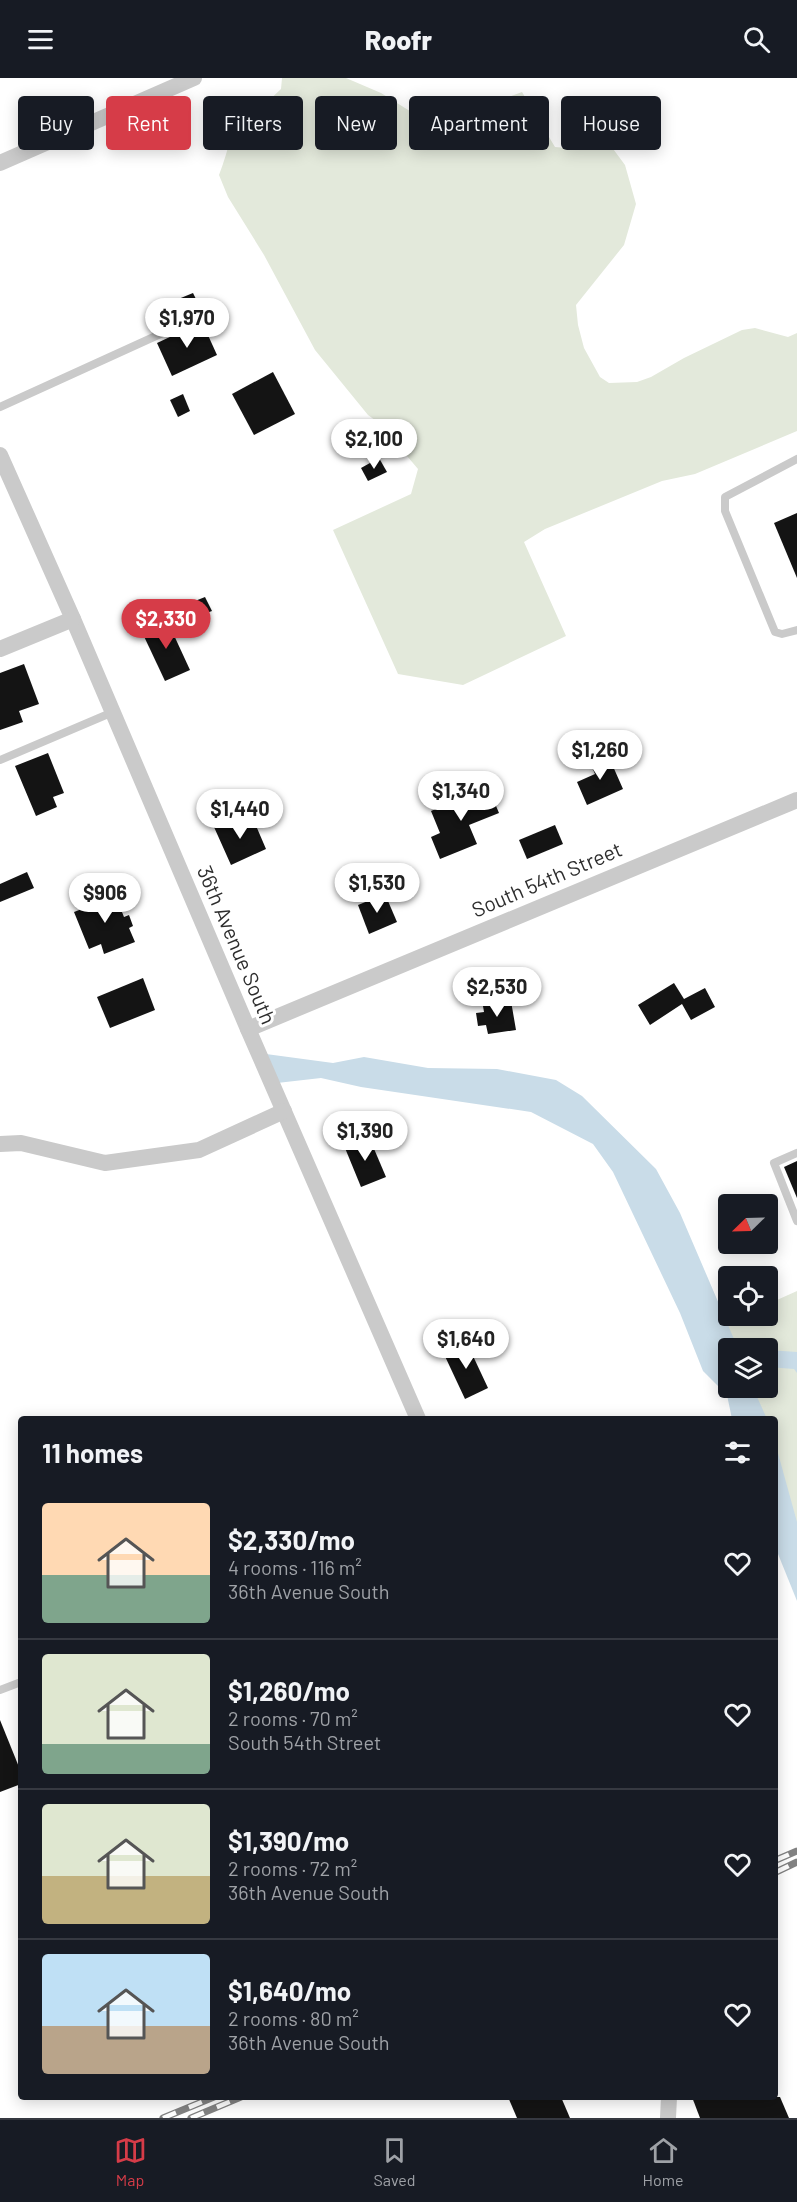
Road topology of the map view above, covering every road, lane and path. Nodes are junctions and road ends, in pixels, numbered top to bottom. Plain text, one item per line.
1 (194, 78) edge
2 (0, 163) edge
3 (201, 315) dead end
4 (0, 407) edge
5 (0, 455) edge
6 (797, 459) edge
7 (73, 619) junction
8 (797, 630) edge
9 (0, 650) edge
10 (112, 712) junction
11 (0, 760) edge
12 (797, 800) edge
13 (248, 1029) junction
14 (284, 1111) junction
15 (0, 1144) edge
16 (797, 1153) edge
17 (797, 1221) edge
18 (417, 1416) edge
19 (18, 1683) edge
20 (0, 1690) edge
21 (669, 2100) edge
22 (668, 2118) edge

1 - 2 street
3 - 4 lane
5 - 7 street, 36th Avenue South
6 - 8 lane
7 - 9 street
7 - 10 street, 36th Avenue South
10 - 11 lane
10 - 13 street, 36th Avenue South
12 - 13 street, South 54th Street
13 - 14 street, 36th Avenue South
14 - 15 street
14 - 18 street, 36th Avenue South
16 - 17 lane
19 - 20 lane
21 - 22 street

